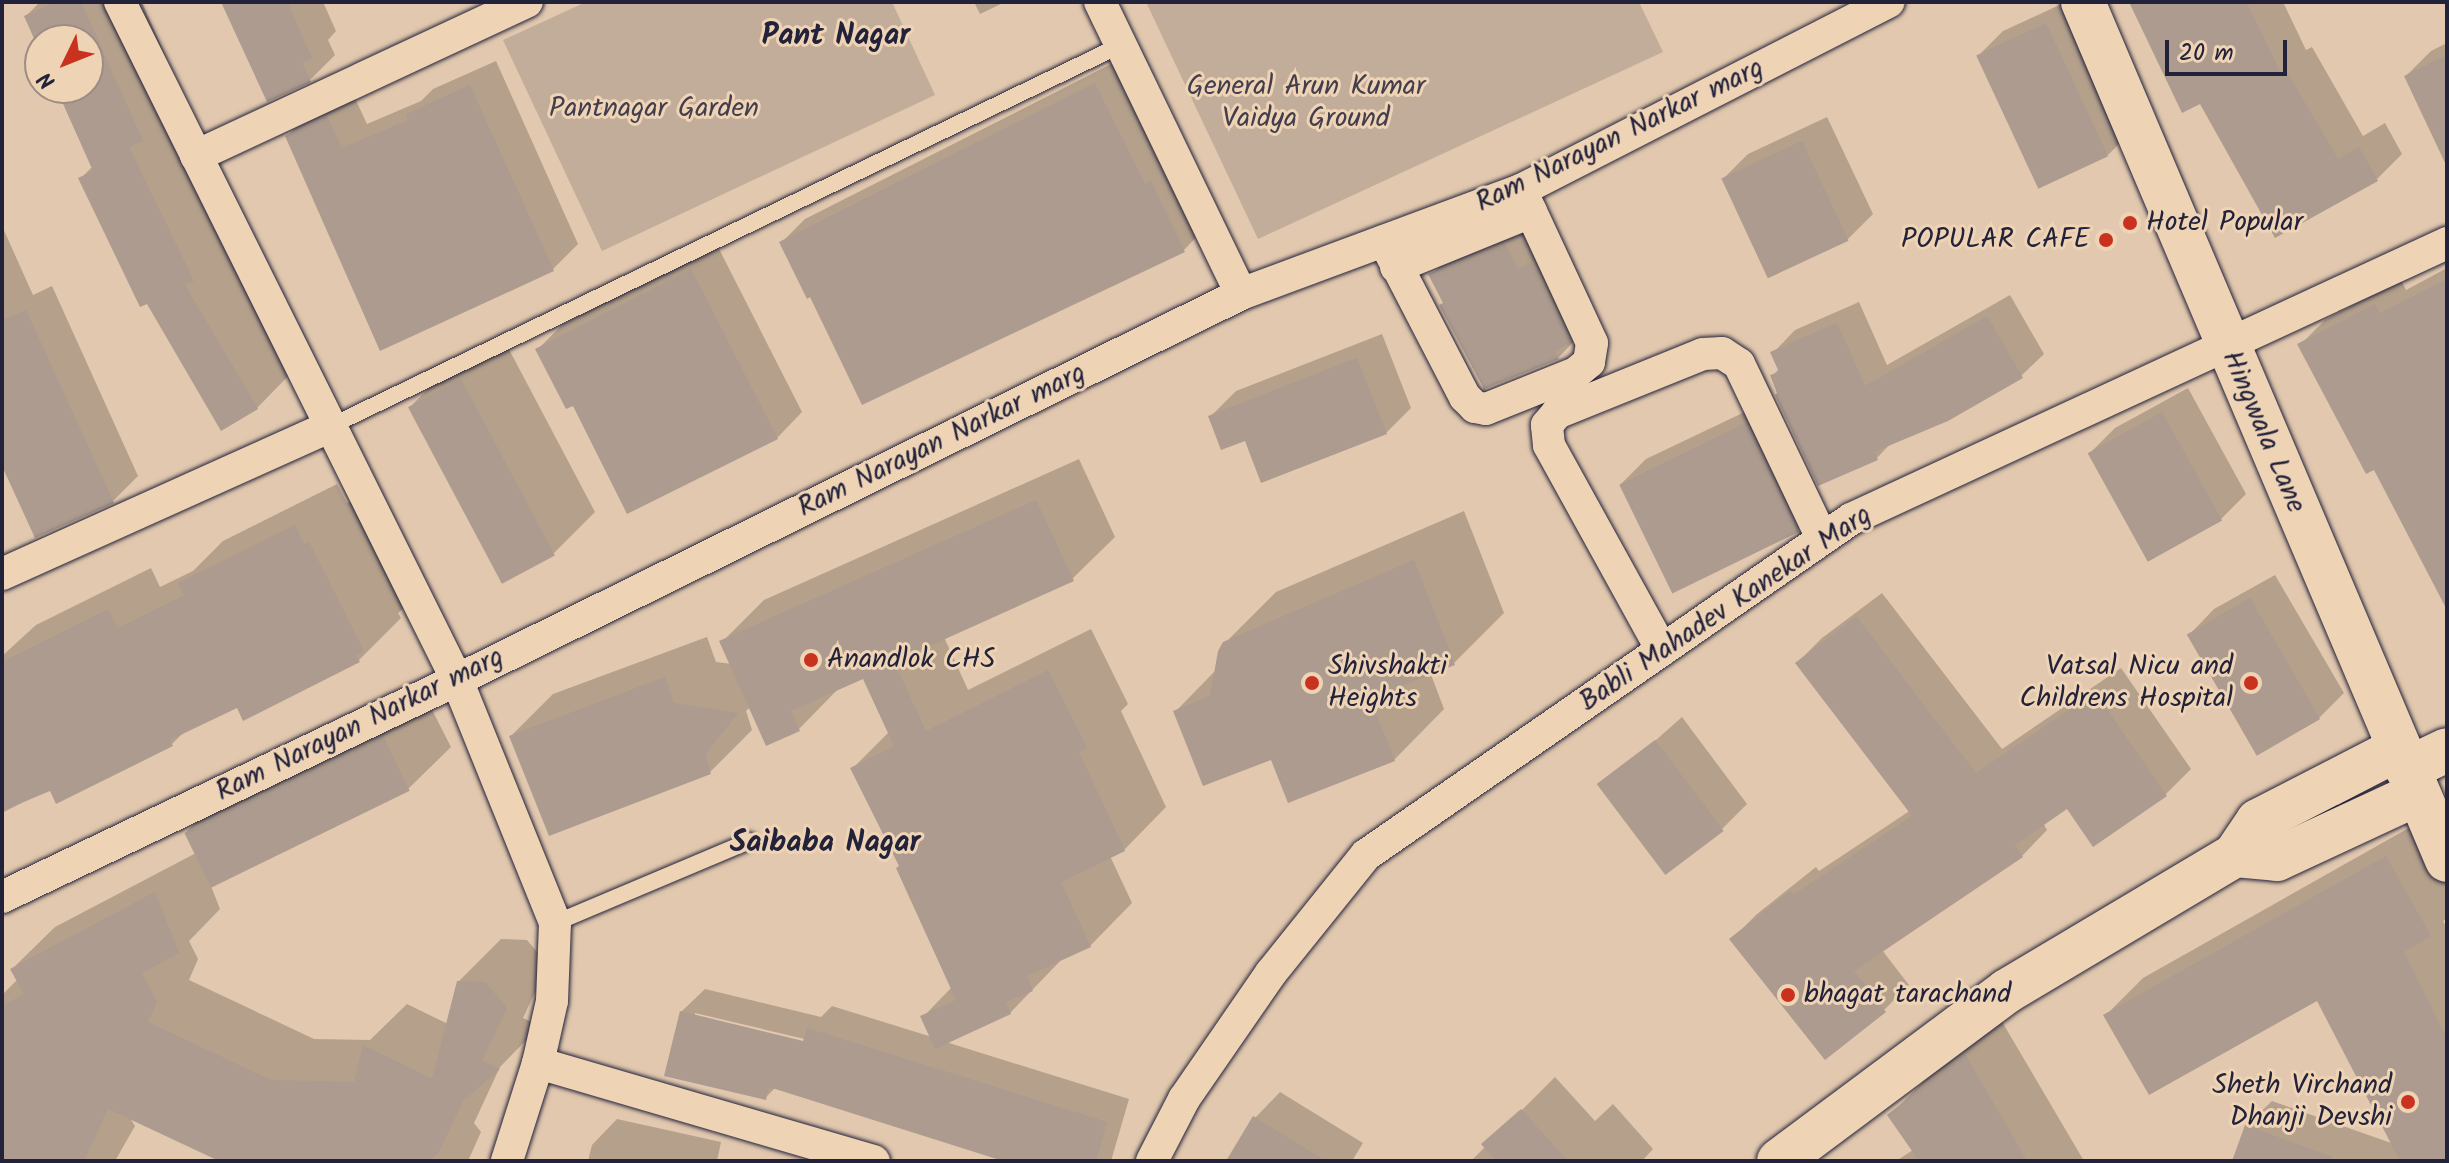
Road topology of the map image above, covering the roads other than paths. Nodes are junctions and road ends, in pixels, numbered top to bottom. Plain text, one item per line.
1 (120, 2) edge
2 (527, 2) edge
3 (1100, 2) edge
4 (1889, 2) edge
5 (2083, 2) edge
6 (1121, 45) junction
7 (196, 156) junction
8 (1526, 201) junction
9 (2447, 243) edge
10 (1390, 254) junction
11 (1241, 294) junction
12 (2227, 345) junction
13 (331, 426) junction
14 (1822, 538) junction
15 (2, 574) edge
16 (1662, 650) junction
17 (457, 680) junction
18 (2447, 750) edge
19 (2407, 770) junction
20 (749, 841) dead end
21 (2447, 860) edge
22 (2, 897) edge
23 (555, 923) junction
24 (538, 1063) junction
25 (507, 1161) edge
26 (874, 1161) edge
27 (1152, 1161) edge
28 (1779, 1161) edge

1 - 7 street
2 - 7 street
3 - 6 street
4 - 8 street, Ram Narayan Narkar marg
5 - 12 street, Hingwala Lane
6 - 11 street
6 - 13 lane
7 - 13 street
8 - 10 street, Ram Narayan Narkar marg
8 - 10 street
9 - 12 street, Babli Mahadev Kanekar Marg
10 - 11 street, Ram Narayan Narkar marg
11 - 17 street, Ram Narayan Narkar marg
12 - 14 street, Babli Mahadev Kanekar Marg
12 - 19 street, Hingwala Lane
13 - 15 street
13 - 17 street
14 - 16 street, Babli Mahadev Kanekar Marg
14 - 16 street
16 - 27 street, Babli Mahadev Kanekar Marg
17 - 22 street, Ram Narayan Narkar marg
17 - 23 street
18 - 19 street
19 - 21 street, Hingwala Lane
19 - 28 street
20 - 23 lane
23 - 24 street
24 - 25 street
24 - 26 street

